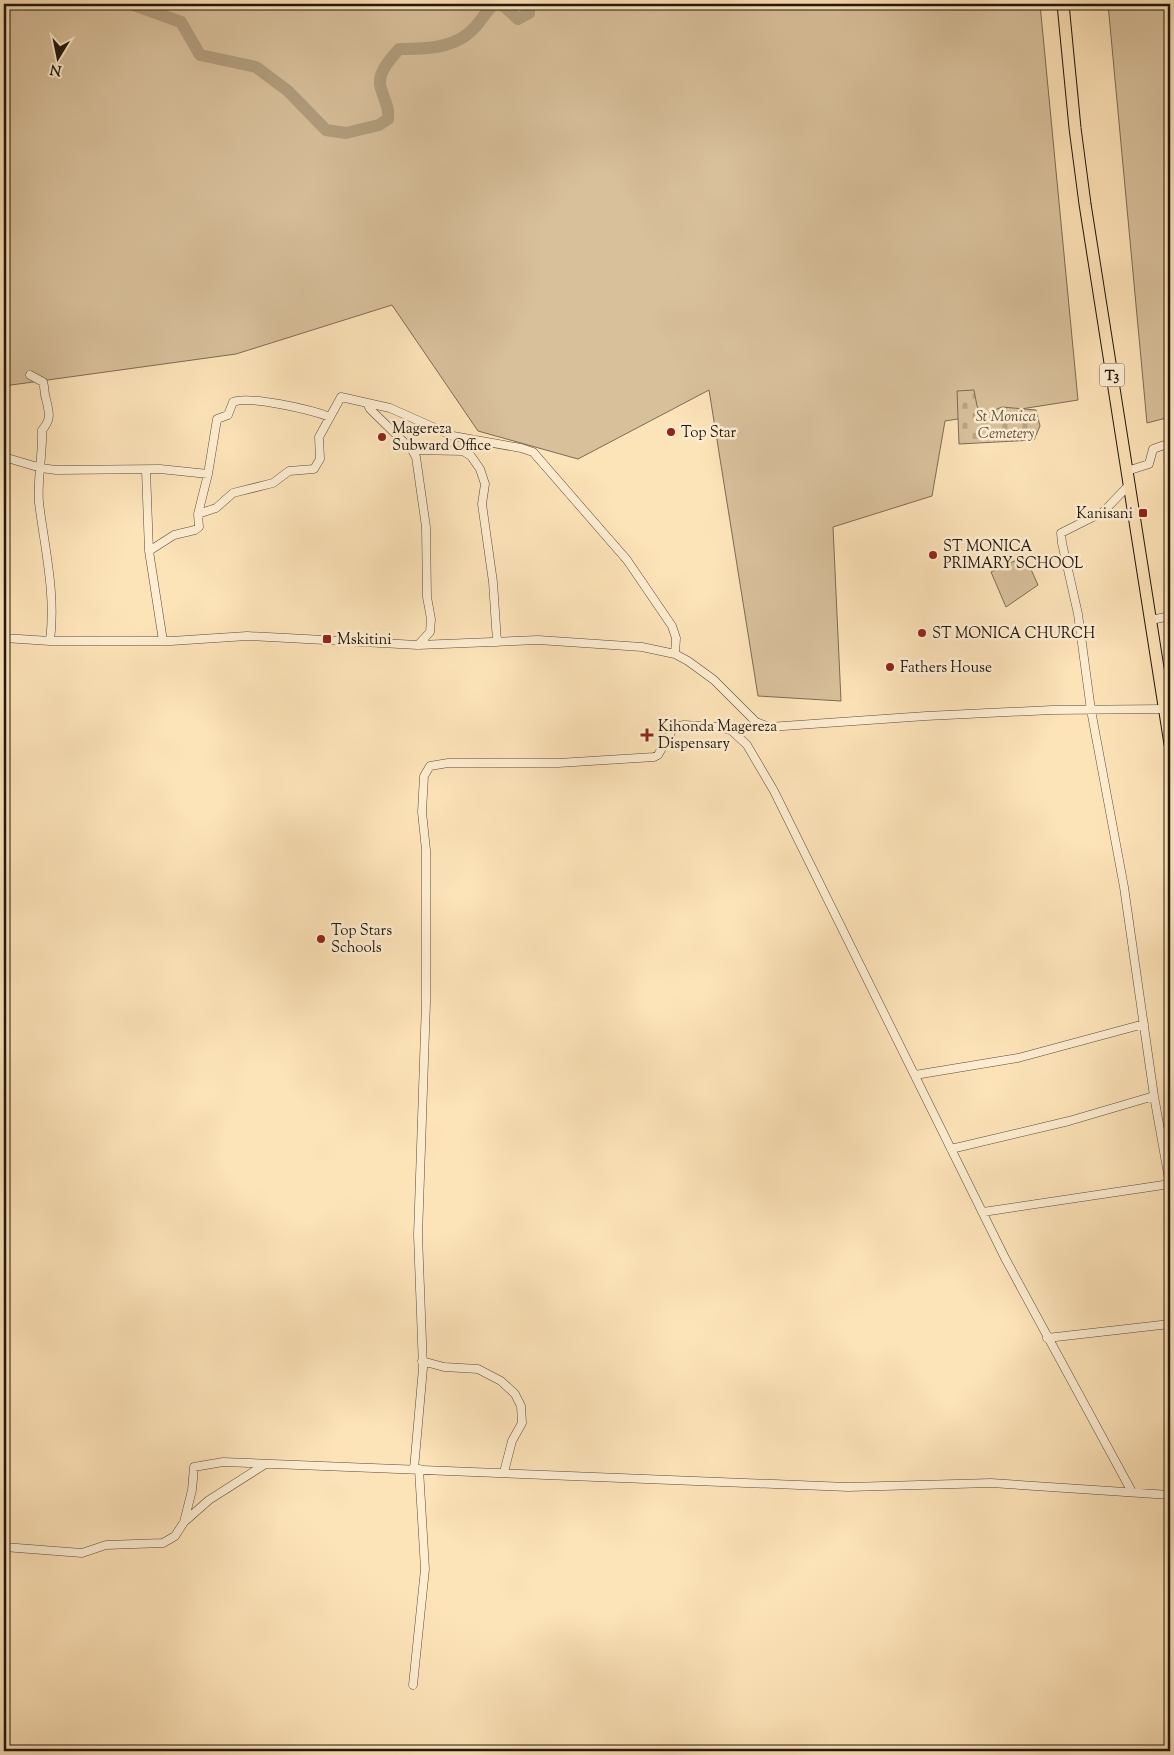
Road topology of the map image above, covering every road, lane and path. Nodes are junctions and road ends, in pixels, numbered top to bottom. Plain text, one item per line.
1 (1063, 4) edge
2 (30, 375) dead end
3 (367, 403) junction
4 (330, 417) junction
5 (1170, 443) edge
6 (412, 450) junction
7 (4, 457) edge
8 (41, 468) junction
9 (146, 470) junction
10 (1127, 471) junction
11 (208, 474) junction
12 (1129, 485) junction
13 (198, 514) junction
14 (149, 551) junction
15 (1170, 616) edge
16 (1150, 620) junction
17 (4, 638) edge
18 (50, 641) junction
19 (162, 641) junction
20 (497, 642) junction
21 (418, 645) junction
22 (675, 654) junction
23 (1166, 694) edge
24 (1165, 709) junction
25 (1091, 710) junction
26 (1170, 744) edge
27 (1144, 1024) junction
28 (915, 1075) junction
29 (1154, 1096) junction
30 (952, 1149) junction
31 (1170, 1184) edge
32 (983, 1212) junction
33 (1170, 1324) edge
34 (1047, 1338) junction
35 (422, 1360) junction
36 (264, 1465) junction
37 (416, 1469) junction
38 (504, 1472) junction
39 (1132, 1492) junction
40 (1170, 1495) edge
41 (184, 1522) junction
42 (4, 1547) edge
43 (414, 1685) dead end

1 - 10 highway, T3
2 - 8 street
3 - 4 street
3 - 6 street
3 - 22 street
4 - 11 street
4 - 13 street
5 - 10 street
6 - 20 street
6 - 21 street
7 - 8 street
8 - 9 street
8 - 18 street
9 - 11 street
9 - 14 street
10 - 12 highway, T3
11 - 13 street
12 - 16 highway, T3
12 - 25 street
13 - 14 street
14 - 19 street
15 - 16 street
16 - 23 highway, T3
17 - 18 street
18 - 19 street
19 - 21 street
20 - 21 street
20 - 22 street
22 - 25 street
23 - 24 highway, T3
24 - 25 street
24 - 26 highway, T3
25 - 27 street
27 - 28 street
27 - 29 street
28 - 30 street
28 - 35 street
29 - 30 street
29 - 31 street
30 - 32 street
31 - 32 street
32 - 34 street
33 - 34 street
34 - 39 street
35 - 37 street
35 - 38 street
36 - 37 street
36 - 41 street
36 - 41 street
37 - 38 street
37 - 43 street
38 - 39 street
39 - 40 street
41 - 42 street

